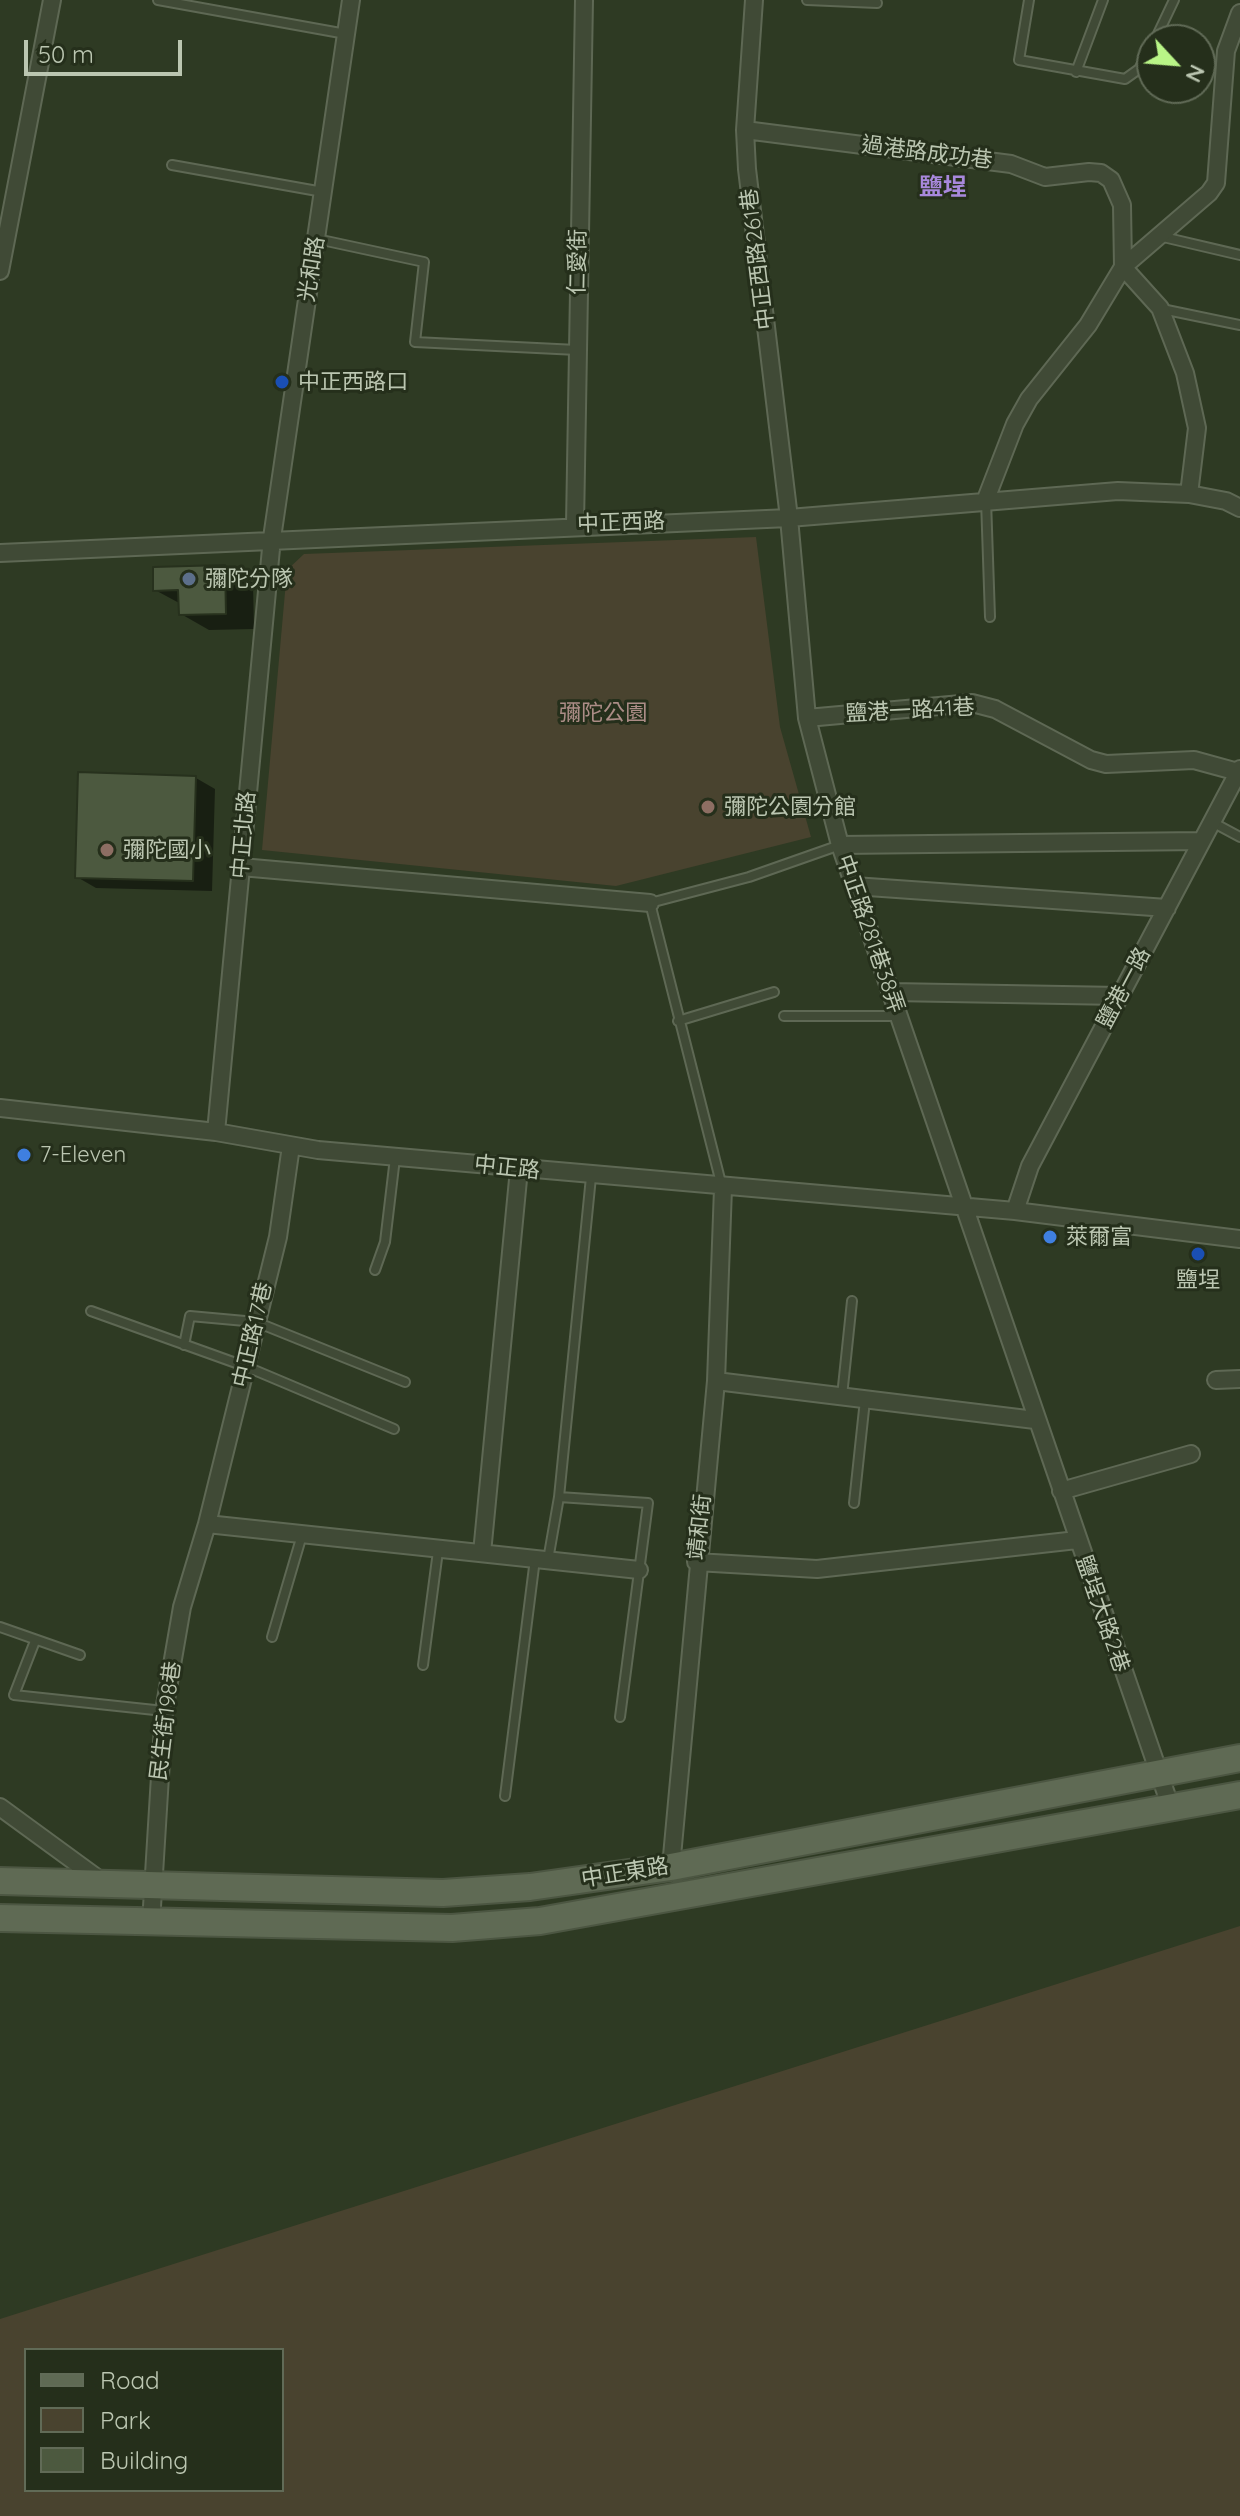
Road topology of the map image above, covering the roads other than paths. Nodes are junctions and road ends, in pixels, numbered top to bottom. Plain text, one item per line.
1 (52, 0) edge
2 (158, 0) edge
3 (351, 0) edge
4 (584, 0) edge
5 (754, 0) edge
6 (807, 0) edge
7 (1029, 0) edge
8 (1103, 0) edge
9 (1174, 0) edge
10 (877, 3) dead end
11 (1240, 13) edge
12 (1162, 24) edge
13 (347, 35) junction
14 (1136, 71) edge
15 (1076, 72) junction
16 (745, 130) junction
17 (172, 165) dead end
18 (324, 192) junction
19 (1158, 236) junction
20 (317, 239) junction
21 (1240, 255) edge
22 (1123, 267) junction
23 (0, 271) edge
24 (1160, 308) junction
25 (1240, 325) edge
26 (577, 350) junction
27 (1189, 494) junction
28 (986, 499) junction
29 (1240, 508) edge
30 (789, 518) junction
31 (575, 525) junction
32 (272, 538) junction
33 (0, 553) edge
34 (990, 617) dead end
35 (807, 718) junction
36 (1239, 770) edge
37 (1212, 822) junction
38 (1240, 837) edge
39 (1202, 841) junction
40 (840, 845) junction
41 (241, 867) junction
42 (854, 886) junction
43 (650, 903) junction
44 (1167, 908) junction
45 (774, 992) dead end
46 (891, 992) junction
47 (1120, 996) junction
48 (784, 1016) dead end
49 (899, 1016) junction
50 (678, 1021) junction
51 (0, 1108) edge
52 (216, 1132) junction
53 (291, 1146) junction
54 (395, 1158) junction
55 (519, 1169) junction
56 (591, 1177) junction
57 (723, 1188) junction
58 (966, 1208) junction
59 (1015, 1211) junction
60 (1240, 1239) edge
61 (375, 1270) dead end
62 (852, 1301) dead end
63 (91, 1311) dead end
64 (256, 1322) junction
65 (184, 1345) junction
66 (247, 1367) junction
67 (1240, 1379) edge
68 (1216, 1380) dead end
69 (716, 1381) junction
70 (405, 1382) dead end
71 (842, 1397) junction
72 (865, 1400) junction
73 (1035, 1420) junction
74 (394, 1429) dead end
75 (1191, 1454) dead end
76 (1061, 1491) junction
77 (559, 1497) junction
78 (854, 1503) dead end
79 (207, 1524) junction
80 (302, 1535) junction
81 (1077, 1540) junction
82 (438, 1551) junction
83 (482, 1553) junction
84 (541, 1560) junction
85 (696, 1562) junction
86 (639, 1570) junction
87 (0, 1627) edge
88 (272, 1637) dead end
89 (35, 1641) junction
90 (80, 1655) dead end
91 (423, 1665) dead end
92 (164, 1711) junction
93 (620, 1717) dead end
94 (1240, 1758) edge
95 (1156, 1774) junction
96 (1240, 1795) edge
97 (505, 1796) dead end
98 (0, 1807) edge
99 (1171, 1808) junction
100 (671, 1867) junction
101 (0, 1881) edge
102 (105, 1884) junction
103 (152, 1885) junction
104 (0, 1918) edge
105 (151, 1923) junction

1 - 23 street
2 - 13 lane
3 - 13 street, 光和路
4 - 26 street, 仁愛街
5 - 16 street, 中正西路261巷
6 - 10 lane
7 - 15 lane
8 - 15 lane
9 - 12 lane
11 - 19 street
13 - 18 street, 光和路
14 - 15 lane
16 - 22 street, 過港路成功巷
16 - 30 street, 中正西路261巷
17 - 18 lane
18 - 20 street, 光和路
19 - 21 lane
19 - 22 street
20 - 26 lane
20 - 32 street, 光和路
22 - 24 street
22 - 28 street
24 - 25 lane
24 - 27 street
26 - 31 street, 仁愛街
27 - 28 street, 中正西路
27 - 29 street, 中正西路
28 - 30 street, 中正西路
28 - 34 lane
30 - 31 street, 中正西路
30 - 35 street, 中正西路261巷
31 - 32 street, 中正西路
32 - 33 street, 中正西路
32 - 41 street, 中正北路
35 - 36 street, 鹽港一路41巷
35 - 40 street, 中正西路261巷
36 - 37 street, 鹽港一路
37 - 38 lane
37 - 39 street, 鹽港一路
39 - 40 street
39 - 44 street, 鹽港一路
40 - 42 street, 中正路281巷38弄
40 - 43 lane, 中正路281巷38弄
41 - 43 street
41 - 52 street, 中正北路
42 - 44 street
42 - 46 street, 中正路281巷38弄
43 - 50 lane
44 - 47 street, 鹽港一路
45 - 50 lane
46 - 47 street
46 - 49 street, 中正路281巷38弄
47 - 59 street, 鹽港一路
48 - 49 lane
49 - 58 street, 中正路281巷38弄
50 - 57 lane
51 - 52 street, 中正路
52 - 53 street, 中正路
53 - 54 street, 中正路
53 - 64 street, 中正路17巷
54 - 55 street, 中正路
54 - 61 lane
55 - 56 street, 中正路
55 - 83 street
56 - 57 street, 中正路
56 - 77 lane
57 - 58 street, 中正路
57 - 69 street, 靖和街
58 - 59 street, 中正路
58 - 73 street, 中正路281巷38弄
59 - 60 street, 中正路
62 - 71 lane
63 - 65 lane
64 - 65 lane
64 - 66 street, 中正路17巷
64 - 70 lane
65 - 66 lane
66 - 74 lane
66 - 79 street, 中正路17巷
67 - 68 street
69 - 71 street
69 - 85 street, 靖和街
71 - 72 street
72 - 73 street
72 - 78 lane
73 - 76 street, 鹽埕大路2巷
75 - 76 street
76 - 81 street, 鹽埕大路2巷
77 - 84 lane
77 - 86 lane
79 - 80 street
79 - 92 street, 民生街198巷
80 - 82 street
80 - 88 lane
81 - 85 street
81 - 95 street, 鹽埕大路2巷
82 - 83 street
82 - 91 lane
83 - 84 street
84 - 86 street
84 - 97 lane
85 - 100 street, 靖和街
86 - 93 lane
87 - 89 lane
89 - 90 lane
89 - 92 lane
92 - 103 street, 民生街198巷
94 - 95 main road, 中正東路
95 - 99 street, 鹽埕大路2巷
95 - 100 main road, 中正東路
96 - 99 main road, 中正東路
98 - 102 street
99 - 105 main road, 中正東路
100 - 103 main road, 中正東路
101 - 102 main road, 中正東路
102 - 103 main road, 中正東路
103 - 105 street, 民生街198巷
104 - 105 main road, 中正東路

